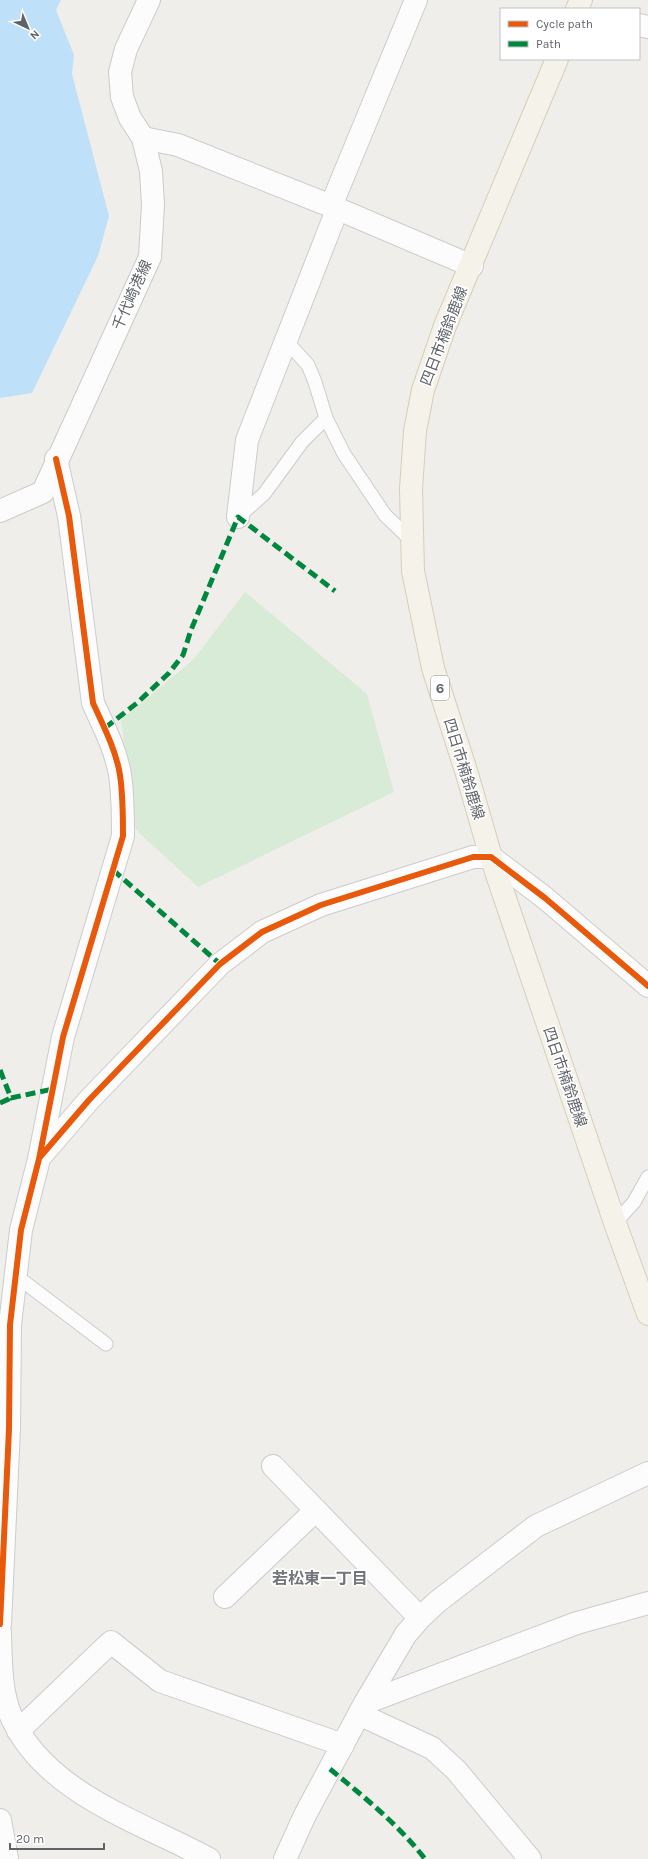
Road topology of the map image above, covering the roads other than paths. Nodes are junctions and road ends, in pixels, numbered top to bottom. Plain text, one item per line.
1 (149, 0) edge
2 (416, 0) edge
3 (556, 60) edge
4 (143, 138) junction
5 (334, 208) junction
6 (472, 266) junction
7 (287, 342) junction
8 (326, 418) junction
9 (56, 459) junction
10 (0, 511) edge
11 (238, 517) joint
12 (412, 541) junction
13 (491, 857) junction
14 (648, 986) edge
15 (39, 1159) junction
16 (648, 1177) edge
17 (615, 1223) junction
18 (15, 1275) junction
19 (648, 1314) edge
20 (106, 1344) dead end
21 (273, 1466) dead end
22 (648, 1473) edge
23 (316, 1510) junction
24 (225, 1597) dead end
25 (648, 1603) edge
26 (420, 1618) junction
27 (0, 1624) edge
28 (0, 1632) edge
29 (362, 1709) junction
30 (18, 1731) junction
31 (343, 1745) junction
32 (0, 1820) edge
33 (7, 1859) edge
34 (209, 1859) edge
35 (285, 1859) edge
36 (530, 1859) edge

1 - 4 street, 千代崎港線
2 - 5 street
3 - 6 main road, 四日市楠鈴鹿線 / 6
4 - 5 street
4 - 9 street, 千代崎港線
5 - 6 street
5 - 7 street
6 - 12 main road, 四日市楠鈴鹿線 / 6
7 - 8 lane
7 - 11 street
8 - 11 lane
8 - 12 lane
9 - 10 street, 千代崎港線
9 - 15 street
12 - 13 main road, 四日市楠鈴鹿線 / 6
13 - 14 street
13 - 15 street
13 - 17 main road, 四日市楠鈴鹿線 / 6
15 - 18 street
16 - 17 lane
17 - 19 main road, 四日市楠鈴鹿線 / 6
18 - 20 lane
18 - 27 street
21 - 23 street
22 - 26 street
23 - 24 street
23 - 26 street
25 - 29 street
26 - 29 street
28 - 30 street
29 - 31 street
29 - 36 street
30 - 31 street
30 - 34 street
31 - 35 street
32 - 33 street

